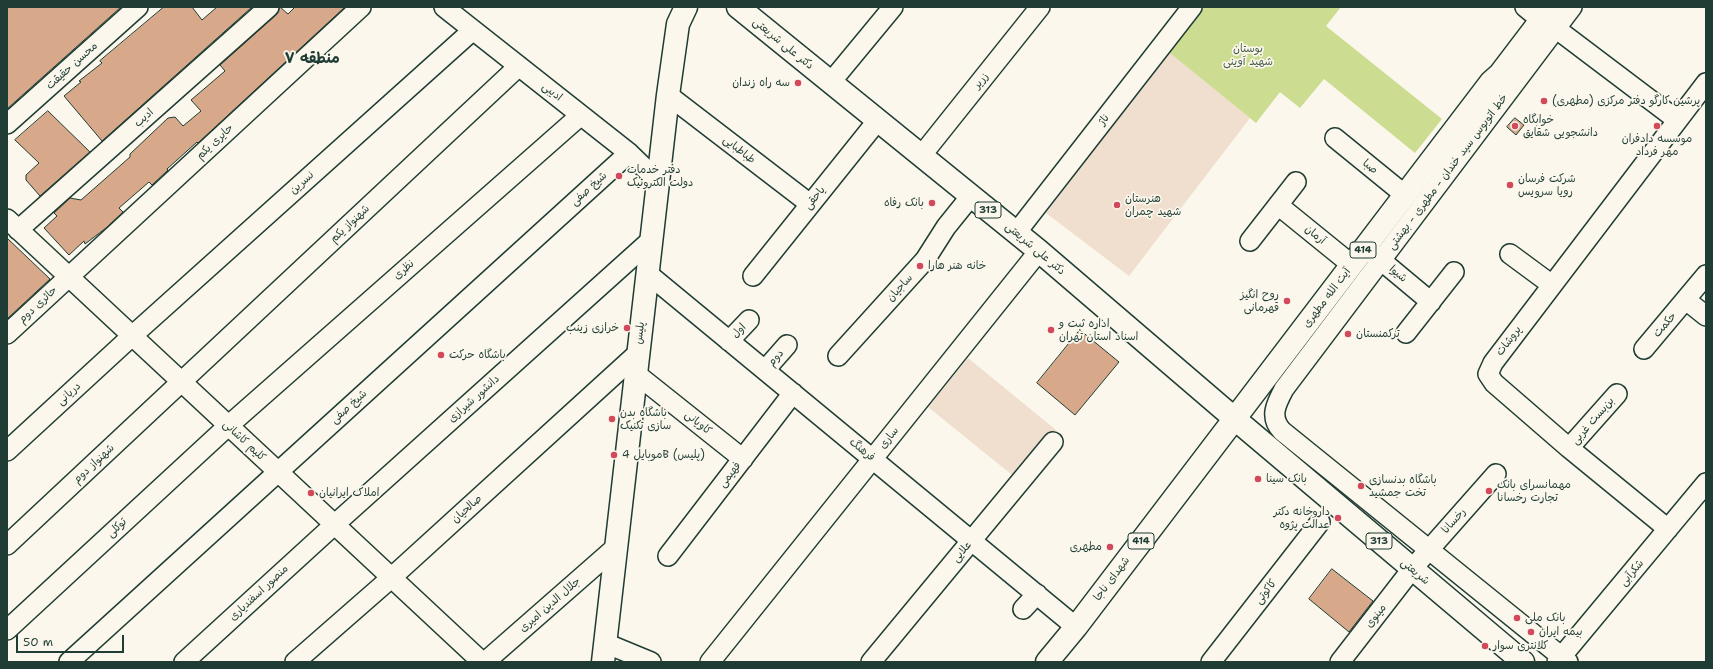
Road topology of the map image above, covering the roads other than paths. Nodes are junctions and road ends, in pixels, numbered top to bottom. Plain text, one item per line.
1 (138, 7) edge
2 (269, 7) edge
3 (361, 7) edge
4 (444, 7) edge
5 (686, 7) edge
6 (738, 7) edge
7 (893, 7) edge
8 (1040, 7) edge
9 (1192, 7) edge
10 (1572, 7) edge
11 (1542, 14) edge
12 (473, 30) junction
13 (519, 66) junction
14 (830, 82) junction
15 (1706, 82) edge
16 (668, 95) junction
17 (581, 115) junction
18 (878, 120) junction
19 (1677, 120) junction
20 (7, 124) edge
21 (1335, 138) dead end
22 (629, 152) junction
23 (921, 156) junction
24 (658, 181) junction
25 (1296, 182) dead end
26 (1405, 195) junction
27 (971, 196) junction
28 (810, 204) junction
29 (1278, 205) junction
30 (13, 225) edge
31 (1016, 233) junction
32 (650, 241) junction
33 (1250, 241) dead end
34 (1039, 252) junction
35 (1373, 254) junction
36 (1510, 254) dead end
37 (1352, 265) junction
38 (1454, 272) dead end
39 (647, 273) junction
40 (1706, 274) edge
41 (753, 276) dead end
42 (68, 277) junction
43 (1552, 285) junction
44 (1686, 300) junction
45 (1431, 302) junction
46 (1706, 316) edge
47 (749, 320) dead end
48 (1406, 333) dead end
49 (7, 334) edge
50 (132, 336) junction
51 (729, 341) junction
52 (787, 345) dead end
53 (1644, 349) dead end
54 (838, 356) dead end
55 (636, 364) junction
56 (765, 370) junction
57 (181, 382) junction
58 (793, 393) junction
59 (1616, 394) dead end
60 (1235, 419) junction
61 (228, 426) junction
62 (1053, 442) dead end
63 (1569, 448) junction
64 (7, 451) edge
65 (742, 459) junction
66 (873, 459) junction
67 (278, 472) junction
68 (1496, 474) dead end
69 (1706, 483) edge
70 (1320, 522) dead end
71 (334, 525) junction
72 (1668, 529) junction
73 (971, 540) junction
74 (7, 545) edge
75 (615, 548) junction
76 (1429, 550) junction
77 (668, 556) dead end
78 (1412, 569) junction
79 (391, 578) junction
80 (1037, 594) junction
81 (1023, 609) dead end
82 (1076, 627) junction
83 (7, 630) edge
84 (1062, 643) junction
85 (604, 652) edge
86 (1513, 659) edge
87 (1562, 660) edge
88 (69, 662) edge
89 (184, 662) edge
90 (295, 662) edge
91 (483, 662) edge
92 (650, 662) edge
93 (710, 662) edge
94 (871, 662) edge
95 (1047, 662) edge
96 (1052, 662) edge
97 (1211, 662) edge
98 (1340, 662) edge

1 - 20 street, محسن حقیقت
2 - 30 street, ادیب
3 - 42 street, حایری یکم
4 - 12 street, ادیبی
5 - 16 main road, پلیس
6 - 14 main road, دکتر علی شریعتی / 313
7 - 14 street
8 - 23 street, زریر
9 - 31 street, ناژ
10 - 11 street, خط اتوبوس سید خندان - مطهری - بهشتی
11 - 19 street
11 - 26 main road, آیت الله مطهری / 414
11 - 35 street, خط اتوبوس سید خندان - مطهری - بهشتی
12 - 13 street, ادیبی
12 - 50 street, نسرین
13 - 17 street, ادیبی
13 - 57 street, شهنواز یکم
14 - 18 main road, دکتر علی شریعتی / 313
15 - 19 street, پروشات
16 - 24 main road, پلیس
16 - 28 street, طباطبایی
17 - 22 street, ادیبی
17 - 61 street, نظری
18 - 23 main road, دکتر علی شریعتی / 313
18 - 28 street, یاحقی
19 - 43 street, پروشات
21 - 26 street, صبا
22 - 24 street, ادیبی
22 - 67 street, شیخ صفی
23 - 27 main road, دکتر علی شریعتی / 313
24 - 32 main road, پلیس
25 - 29 street
26 - 35 main road, آیت الله مطهری / 414
27 - 31 main road, دکتر علی شریعتی / 313
27 - 54 street, ساجیان
28 - 41 street, یاحقی
29 - 33 street
29 - 37 street, آرمان
30 - 42 street, کلیم کاشانی
31 - 34 main road, دکتر علی شریعتی / 313
32 - 39 main road, پلیس
32 - 71 street, دانشور شیرازی
34 - 60 main road, دکتر علی شریعتی / 313
34 - 66 street, ساری
35 - 37 main road, آیت الله مطهری / 414
35 - 45 street, شیوا
35 - 76 street, خط اتوبوس سید خندان - مطهری - بهشتی
36 - 43 street
37 - 60 main road, آیت الله مطهری / 414
38 - 45 street
39 - 51 street, فرهنگ
39 - 55 main road, پلیس
40 - 44 street, حکمت
42 - 49 street, حائری دوم
42 - 50 street, کلیم کاشانی
43 - 63 street, پروشات
44 - 46 street
44 - 53 street, حکمت
45 - 48 street
47 - 51 street, اول
50 - 57 street, کلیم کاشانی
50 - 64 street, دریانی
51 - 56 street, فرهنگ
52 - 56 street, دوم
55 - 65 street, کاویانی
55 - 75 main road, پلیس
55 - 79 street, صالحیان
56 - 58 street, فرهنگ
57 - 61 street, کلیم کاشانی
57 - 74 street, شهنواز دوم
58 - 65 street, فهیمی
58 - 66 street, فرهنگ
59 - 63 street, بن‌بست غربی
60 - 78 main road, شریعتی / 313
60 - 82 main road, شهدای ناجا / 414
61 - 67 street, کلیم کاشانی
61 - 83 street, توکلی
62 - 73 street, علایی
63 - 72 street, پروشات
65 - 77 street, فهیمی
66 - 73 street, فرهنگ
66 - 93 street, ساری
67 - 71 street, کلیم کاشانی
67 - 88 street, شیخ صفی
68 - 76 street, رخسانا
69 - 72 street, شکرآبی
70 - 97 street, کاکوتی
71 - 79 street, کلیم کاشانی
71 - 89 street, منصور اسفندیاری
72 - 87 street, شکرآبی
73 - 80 street, فرهنگ
73 - 94 street, علایی
75 - 85 main road, پلیس
75 - 91 street, جلال الدین امیری
76 - 78 street, رخسانا
76 - 87 street, خط اتوبوس سید خندان - مطهری - بهشتی
78 - 86 main road, شریعتی / 313
78 - 98 street, مینوی
79 - 90 street, صالحیان
79 - 91 street, کلیم کاشانی
80 - 81 street
80 - 82 street, فرهنگ
82 - 84 main road, شهدای ناجا / 414
84 - 95 main road, شهدای ناجا / 414
84 - 96 main road
85 - 92 street

